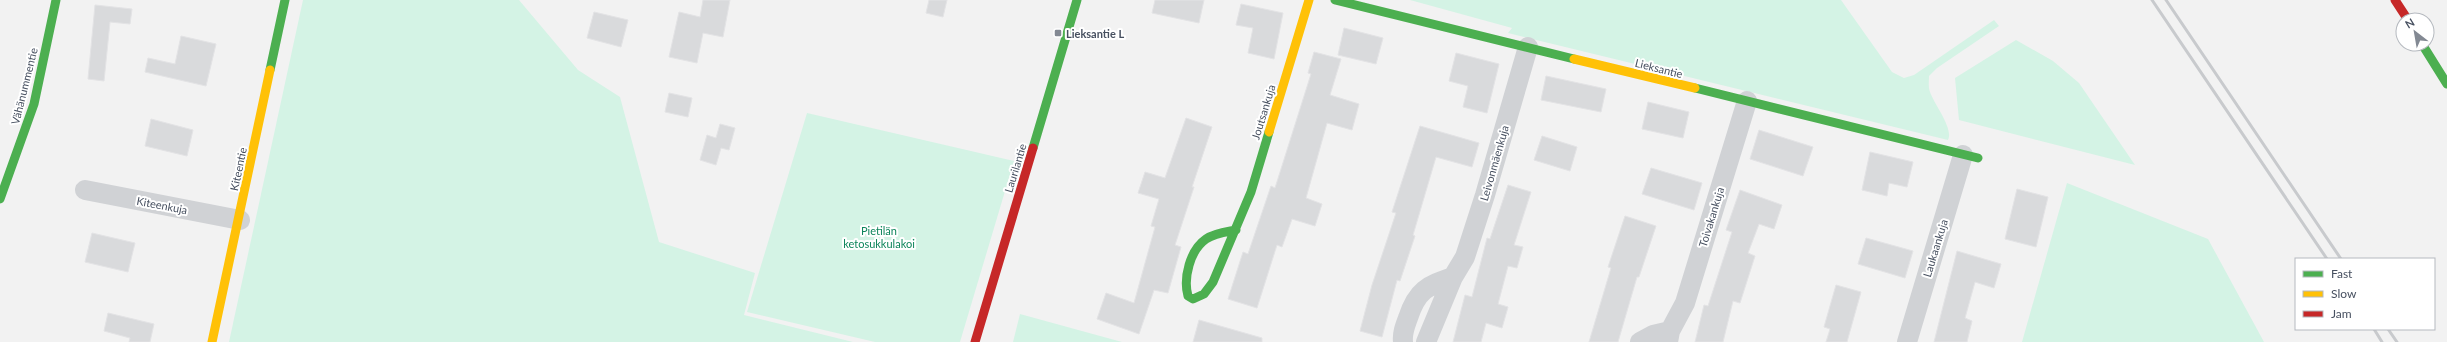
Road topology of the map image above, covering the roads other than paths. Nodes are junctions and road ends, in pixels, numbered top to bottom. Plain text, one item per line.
1 (56, 0) edge
2 (285, 0) edge
3 (1077, 0) edge
4 (1309, 0) edge
5 (1334, 0) edge
6 (2396, 0) edge
7 (2403, 12) edge
8 (1528, 47) junction
9 (2427, 52) edge
10 (2447, 84) edge
11 (1747, 100) junction
12 (1971, 157) joint
13 (84, 190) dead end
14 (0, 199) edge
15 (240, 220) junction
16 (1236, 230) junction
17 (1453, 277) junction
18 (1669, 336) edge
19 (212, 342) edge
20 (975, 342) edge
21 (1403, 342) edge
22 (1426, 342) edge
23 (1640, 342) edge
24 (1908, 342) edge

1 - 14 main road, Vähänummentie
2 - 15 main road, Kiteentie
3 - 20 main road, Laurilantie
4 - 16 main road, Joutsankuja
5 - 8 main road, Lieksantie
6 - 7 main road
8 - 11 main road, Lieksantie
8 - 17 street, Leivonmäenkuja
9 - 10 main road
11 - 12 main road, Lieksantie
11 - 18 street, Toivakankuja
12 - 24 street, Laukaankuja
13 - 15 street, Kiteenkuja
15 - 19 main road, Kiteentie
16 - 16 main road, Joutsankuja
17 - 21 street
17 - 22 street, Leivonmäenkuja
18 - 23 street, Toivakankuja

